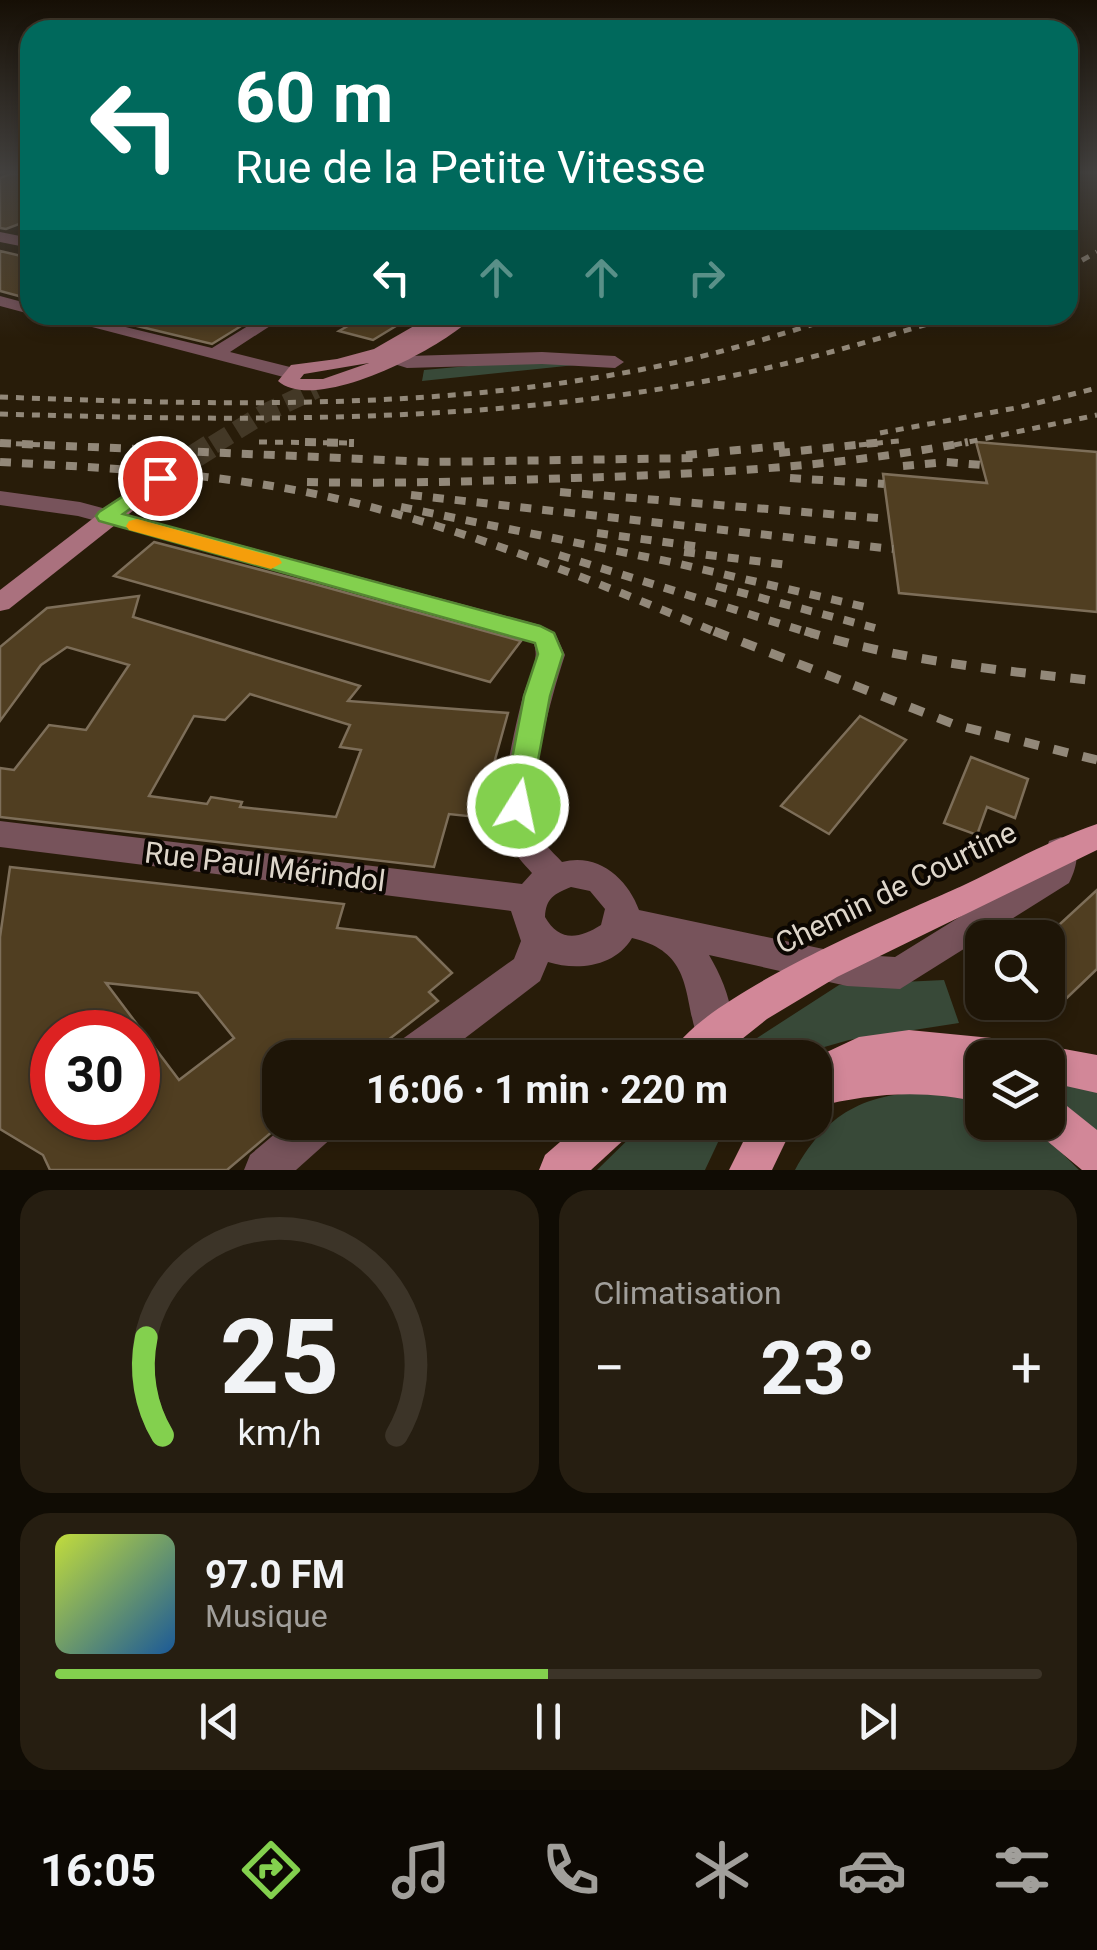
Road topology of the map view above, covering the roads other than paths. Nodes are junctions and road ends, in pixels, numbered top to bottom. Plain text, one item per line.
1 (98, 325) edge
2 (262, 325) edge
3 (432, 325) edge
4 (452, 325) edge
5 (213, 355) junction
6 (395, 358) junction
7 (615, 362) dead end
8 (332, 373) junction
9 (291, 374) joint
10 (151, 477) tunnel mouth
11 (0, 498) edge
12 (106, 516) junction
13 (0, 603) edge
14 (0, 834) edge
15 (1097, 837) edge
16 (542, 887) junction
17 (622, 922) junction
18 (660, 932) junction
19 (539, 941) junction
20 (821, 964) junction
21 (432, 1040) edge
22 (702, 1040) edge
23 (710, 1040) edge
24 (965, 1050) edge
25 (832, 1066) edge
26 (1065, 1067) edge
27 (1097, 1074) edge
28 (965, 1079) edge
29 (832, 1084) edge
30 (1065, 1130) edge
31 (299, 1140) edge
32 (594, 1140) edge
33 (766, 1140) edge
34 (1097, 1156) edge
35 (265, 1170) edge
36 (560, 1170) edge
37 (750, 1170) edge

1 - 5 street
2 - 5 street
3 - 8 main road
4 - 6 main road
5 - 9 street
6 - 7 street
6 - 8 main road
8 - 9 main road
10 - 12 main road
11 - 12 street
12 - 13 main road
12 - 16 street
14 - 16 street, Rue Paul Mérindol
15 - 20 main road, Chemin de Courtine
16 - 17 street
16 - 19 street
17 - 18 street
17 - 19 street
18 - 20 street
18 - 22 street
19 - 21 street
20 - 23 main road, Chemin de Courtine
24 - 25 main road
26 - 27 main road
28 - 29 main road
30 - 34 main road
31 - 35 street
32 - 36 main road
33 - 37 main road

